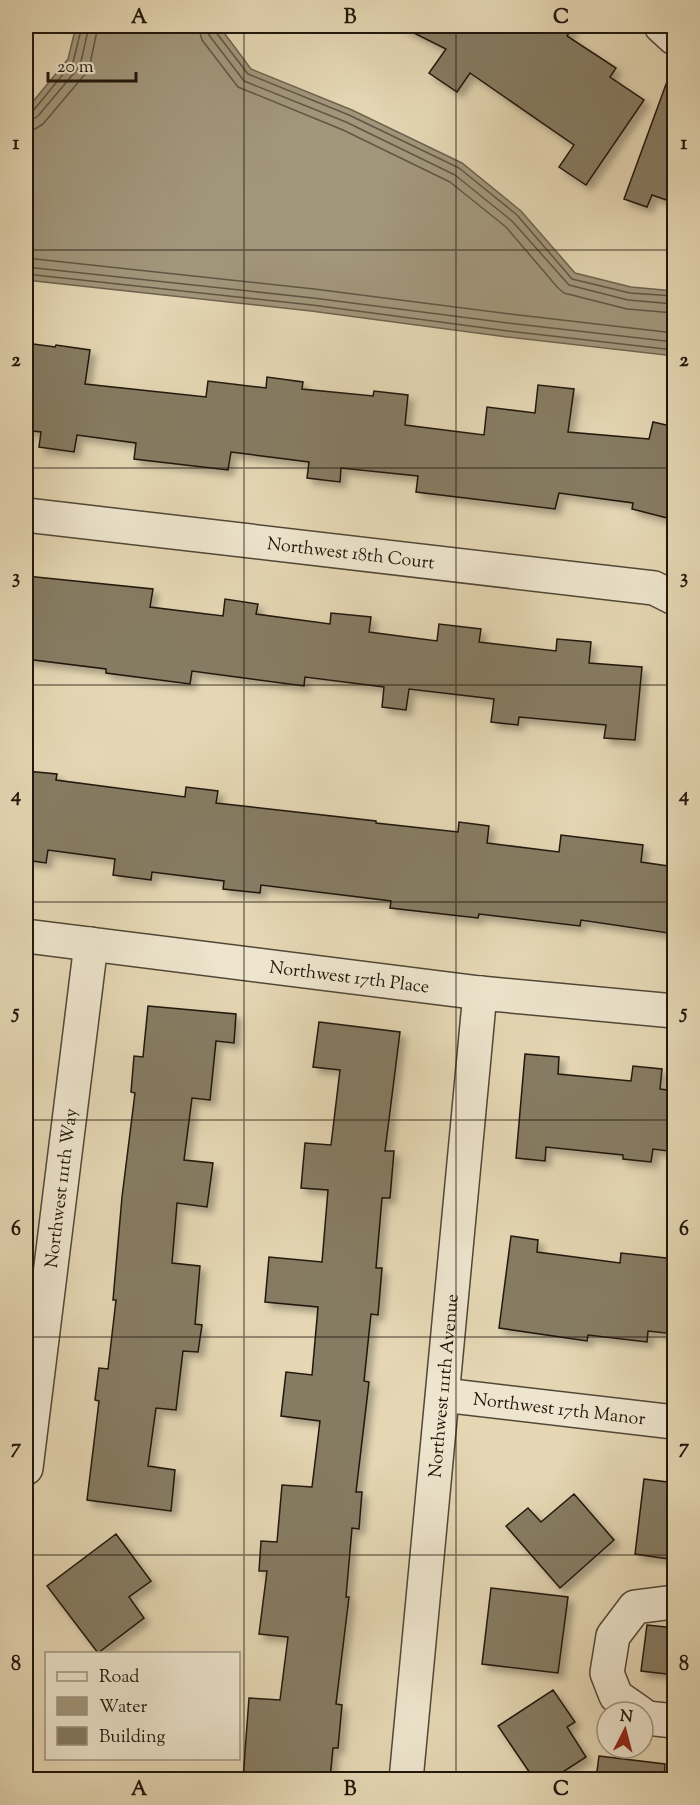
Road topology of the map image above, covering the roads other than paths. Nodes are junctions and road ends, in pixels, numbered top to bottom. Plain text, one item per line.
1 (661, 26) edge
2 (675, 38) edge
3 (26, 515) edge
4 (675, 598) edge
5 (26, 936) edge
6 (91, 944) junction
7 (480, 993) junction
8 (675, 1011) edge
9 (443, 1395) junction
10 (675, 1422) edge
11 (26, 1468) edge
12 (675, 1602) edge
13 (622, 1700) edge
14 (655, 1719) edge
15 (675, 1721) edge
16 (406, 1779) edge

1 - 2 street
3 - 4 street, Northwest 18th Court
5 - 6 street, Northwest 17th Place
6 - 7 street, Northwest 17th Place
6 - 11 street, Northwest 111th Way
7 - 8 street, Northwest 17th Place
7 - 9 street, Northwest 111th Avenue
9 - 10 street, Northwest 17th Manor
9 - 16 street, Northwest 111th Avenue
12 - 13 street
14 - 15 street

